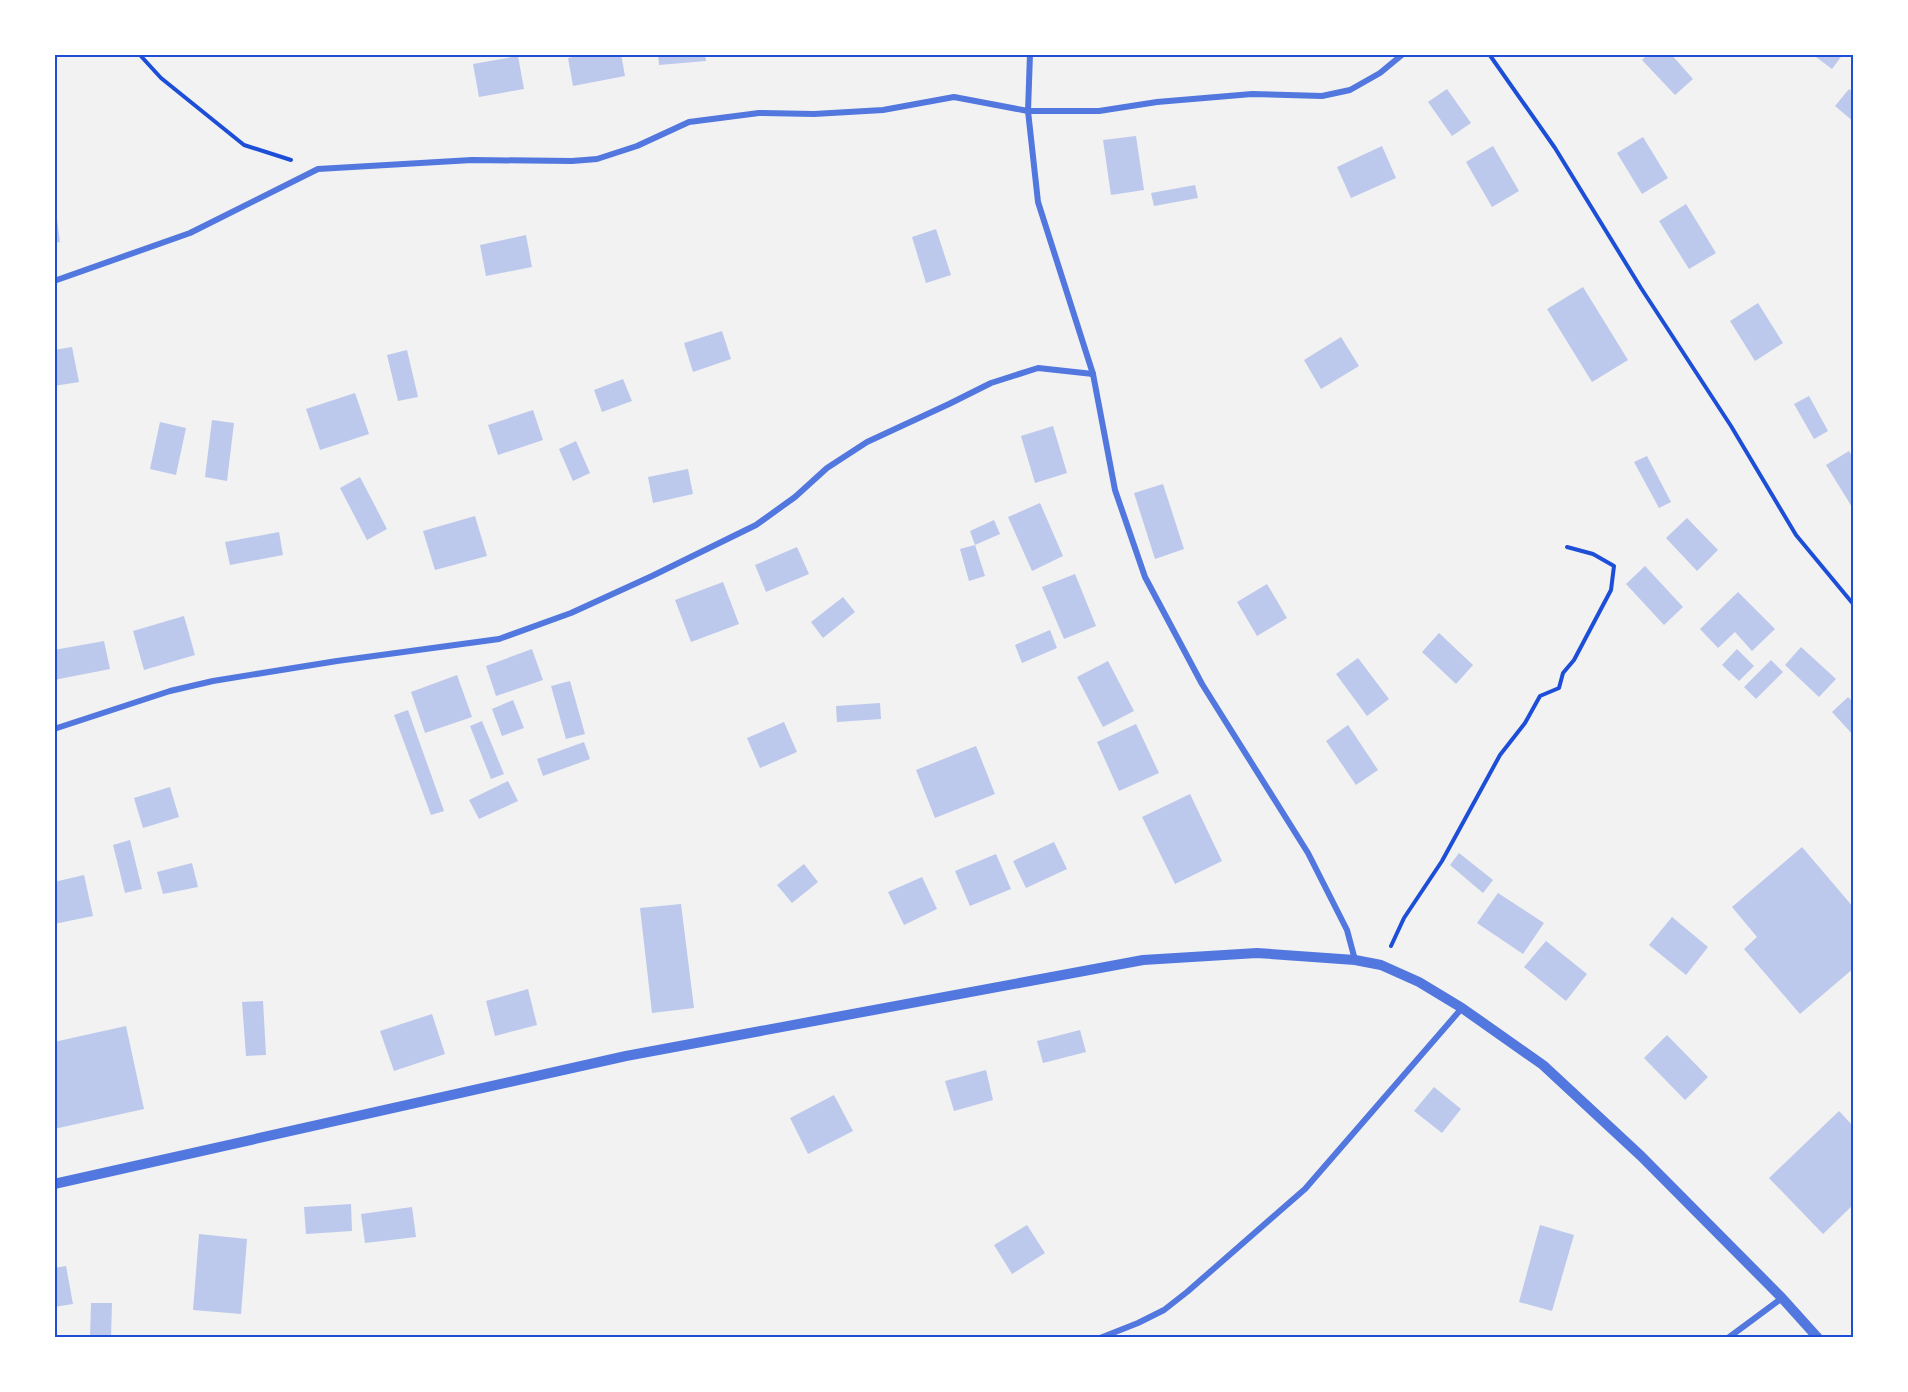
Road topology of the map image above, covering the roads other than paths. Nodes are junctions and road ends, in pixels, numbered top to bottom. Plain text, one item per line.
1 (1030, 54) edge
2 (1403, 54) edge
3 (1028, 111) junction
4 (54, 281) edge
5 (1092, 374) junction
6 (54, 729) edge
7 (1355, 960) junction
8 (1462, 1008) junction
9 (54, 1184) edge
10 (1782, 1298) junction
11 (1100, 1338) edge
12 (1728, 1338) edge
13 (1818, 1338) edge

1 - 3 street
2 - 3 street
3 - 4 street
3 - 5 street
5 - 6 street
5 - 7 street
7 - 8 street
7 - 9 street
8 - 10 street
8 - 11 street
10 - 12 street
10 - 13 street

